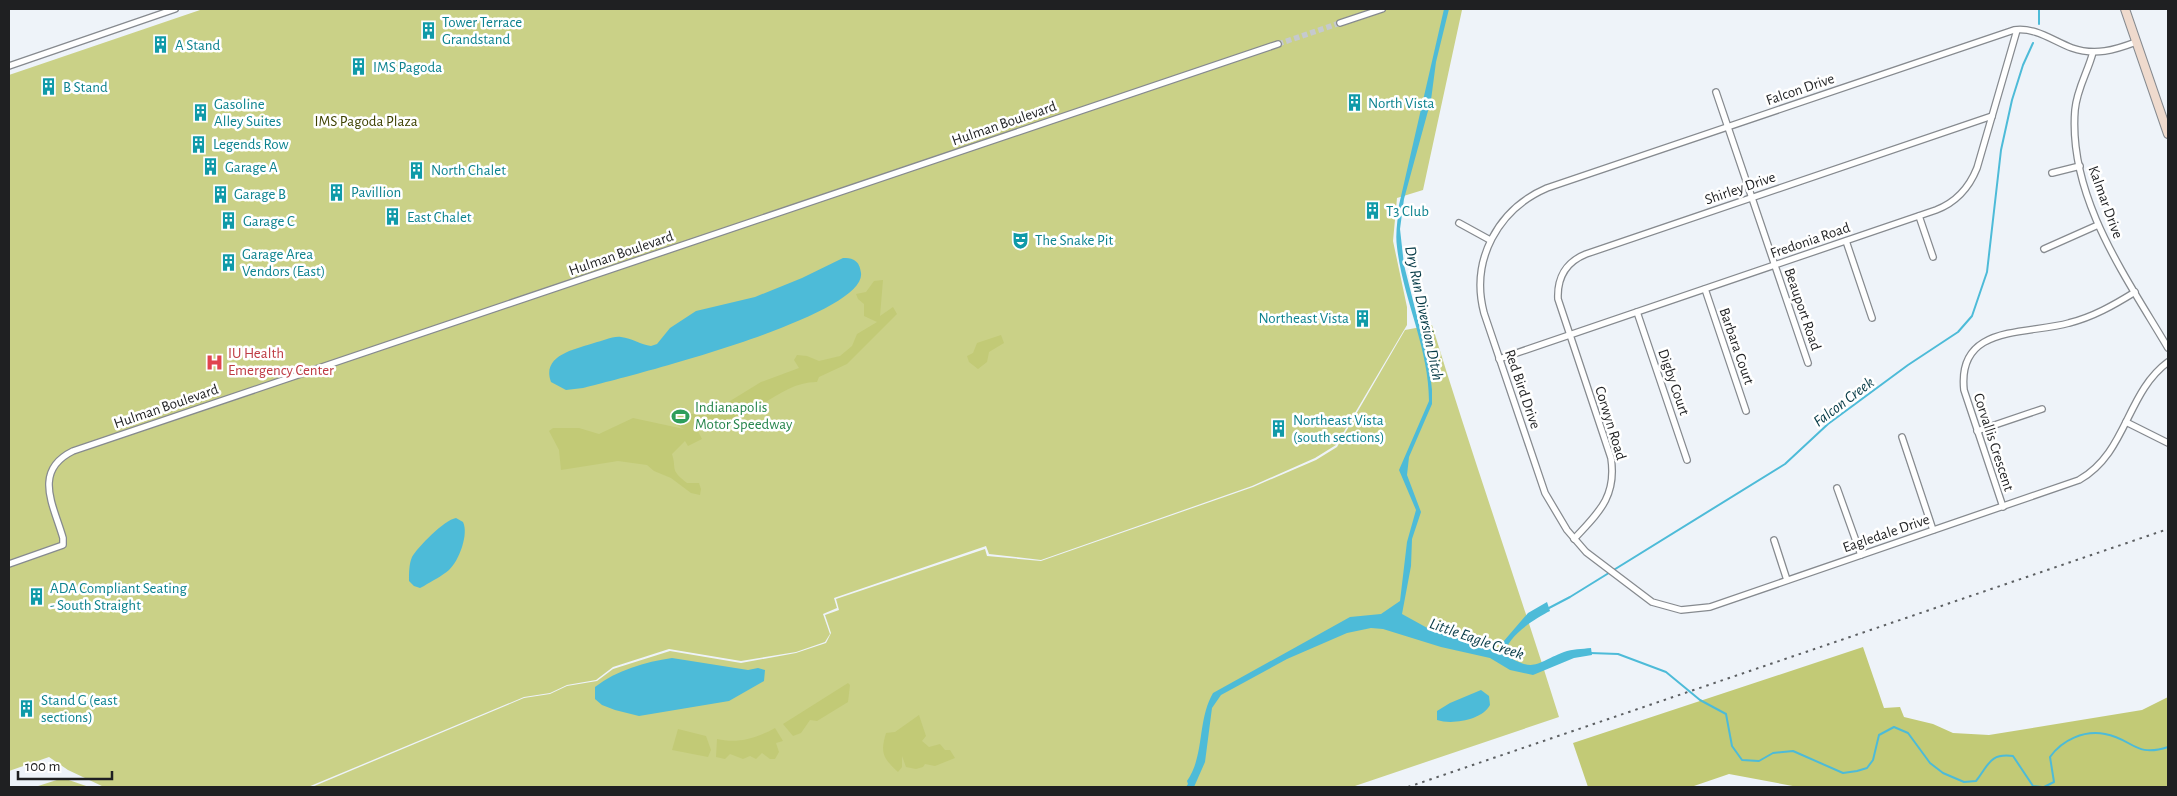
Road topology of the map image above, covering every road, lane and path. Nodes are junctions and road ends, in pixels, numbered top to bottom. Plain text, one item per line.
1 (175, 9) edge
2 (1382, 9) edge
3 (2125, 9) edge
4 (1340, 22) tunnel mouth
5 (2017, 30) junction
6 (2136, 42) junction
7 (1278, 44) tunnel mouth
8 (2092, 52) junction
9 (9, 66) edge
10 (1716, 92) dead end
11 (1992, 116) junction
12 (1728, 127) junction
13 (2168, 134) edge
14 (2080, 166) junction
15 (2052, 173) dead end
16 (1752, 197) junction
17 (1919, 216) junction
18 (1459, 223) dead end
19 (2098, 225) junction
20 (1490, 240) junction
21 (1846, 241) junction
22 (2044, 249) dead end
23 (1933, 257) dead end
24 (1776, 265) junction
25 (1705, 289) junction
26 (2135, 292) junction
27 (1637, 312) junction
28 (1872, 318) dead end
29 (1570, 335) junction
30 (2168, 348) edge
31 (1499, 359) junction
32 (2168, 362) edge
33 (1808, 363) dead end
34 (2042, 409) dead end
35 (1746, 411) dead end
36 (2126, 422) junction
37 (1977, 431) junction
38 (1902, 437) dead end
39 (2168, 443) edge
40 (1687, 460) dead end
41 (1837, 488) dead end
42 (2003, 507) junction
43 (1934, 530) junction
44 (1574, 539) junction
45 (1774, 540) dead end
46 (1861, 555) junction
47 (9, 564) edge
48 (1787, 580) junction

1 - 9 street
2 - 4 street
3 - 6 main road
5 - 8 street, Falcon Drive
5 - 11 street, Fredonia Road
5 - 12 street, Falcon Drive
6 - 8 street, Falcon Drive
6 - 13 main road
7 - 47 street, Hulman Boulevard
8 - 14 street, Kalmar Drive
10 - 12 street, Beauport Road
11 - 16 street, Shirley Drive
11 - 17 street, Fredonia Road
12 - 16 street, Beauport Road
12 - 20 street, Falcon Drive
14 - 15 street
14 - 19 street, Kalmar Drive
16 - 24 street, Beauport Road
16 - 29 street, Shirley Drive
17 - 21 street, Fredonia Road
17 - 23 street
18 - 20 street
19 - 22 street
19 - 26 street, Kalmar Drive
20 - 31 street, Red Bird Drive
21 - 24 street, Fredonia Road
21 - 28 street
24 - 25 street, Fredonia Road
24 - 33 street, Beauport Road
25 - 27 street, Fredonia Road
25 - 35 street, Barbara Court
26 - 30 street, Kalmar Drive
26 - 37 street, Corvallis Crescent
27 - 29 street, Fredonia Road
27 - 40 street, Digby Court
29 - 31 street, Fredonia Road
29 - 44 street, Corwyn Road
31 - 44 street, Red Bird Drive
32 - 36 street, Eagledale Drive
34 - 37 street
36 - 39 street
36 - 42 street, Eagledale Drive
37 - 42 street, Corvallis Crescent
38 - 43 street
41 - 46 street
42 - 43 street, Eagledale Drive
43 - 46 street, Eagledale Drive
44 - 48 street, Eagledale Drive
45 - 48 street
46 - 48 street, Eagledale Drive

